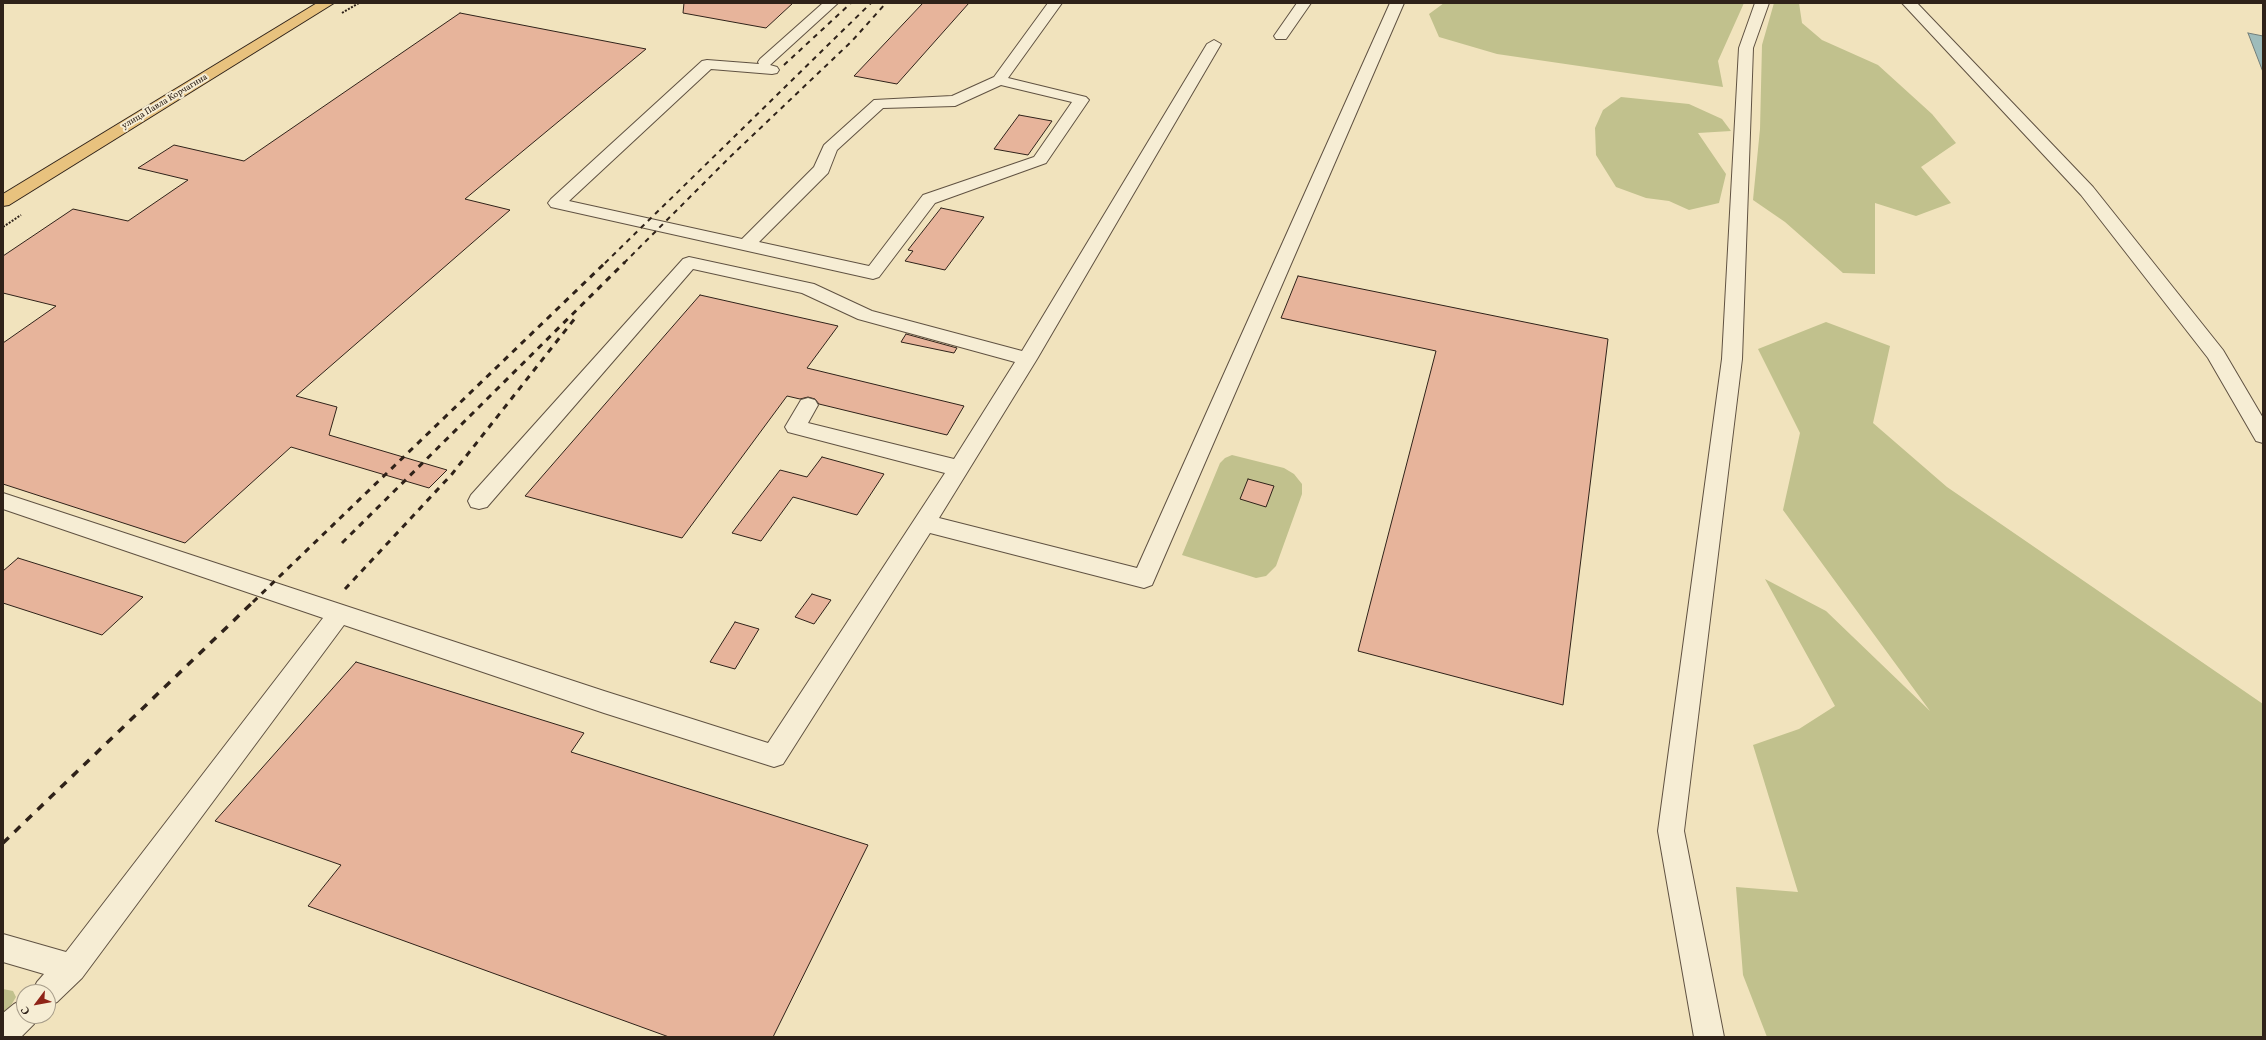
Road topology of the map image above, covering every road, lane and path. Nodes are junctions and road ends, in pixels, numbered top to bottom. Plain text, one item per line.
1 (327, 3) edge
2 (831, 3) edge
3 (1055, 3) edge
4 (1304, 3) edge
5 (1397, 3) edge
6 (1762, 3) edge
7 (1909, 3) edge
8 (1282, 36) dead end
9 (1214, 44) dead end
10 (999, 80) junction
11 (3, 201) edge
12 (746, 245) junction
13 (1027, 359) junction
14 (808, 405) dead end
15 (2263, 436) edge
16 (958, 468) junction
17 (3, 501) edge
18 (479, 501) dead end
19 (925, 524) junction
20 (340, 613) junction
21 (3, 948) edge
22 (72, 968) junction
23 (55, 984) edge
24 (16, 1021) edge
25 (3, 1031) edge
26 (1709, 1037) edge

1 - 11 main road, улица Павла Корчагина
2 - 12 street
3 - 10 street
4 - 8 street
5 - 19 street
6 - 26 street
7 - 15 street
9 - 13 street
10 - 12 street
10 - 12 street
13 - 16 street
13 - 18 street
14 - 16 street
16 - 19 street
17 - 20 street
19 - 20 street
20 - 22 street
21 - 22 street
22 - 23 street
24 - 25 street

